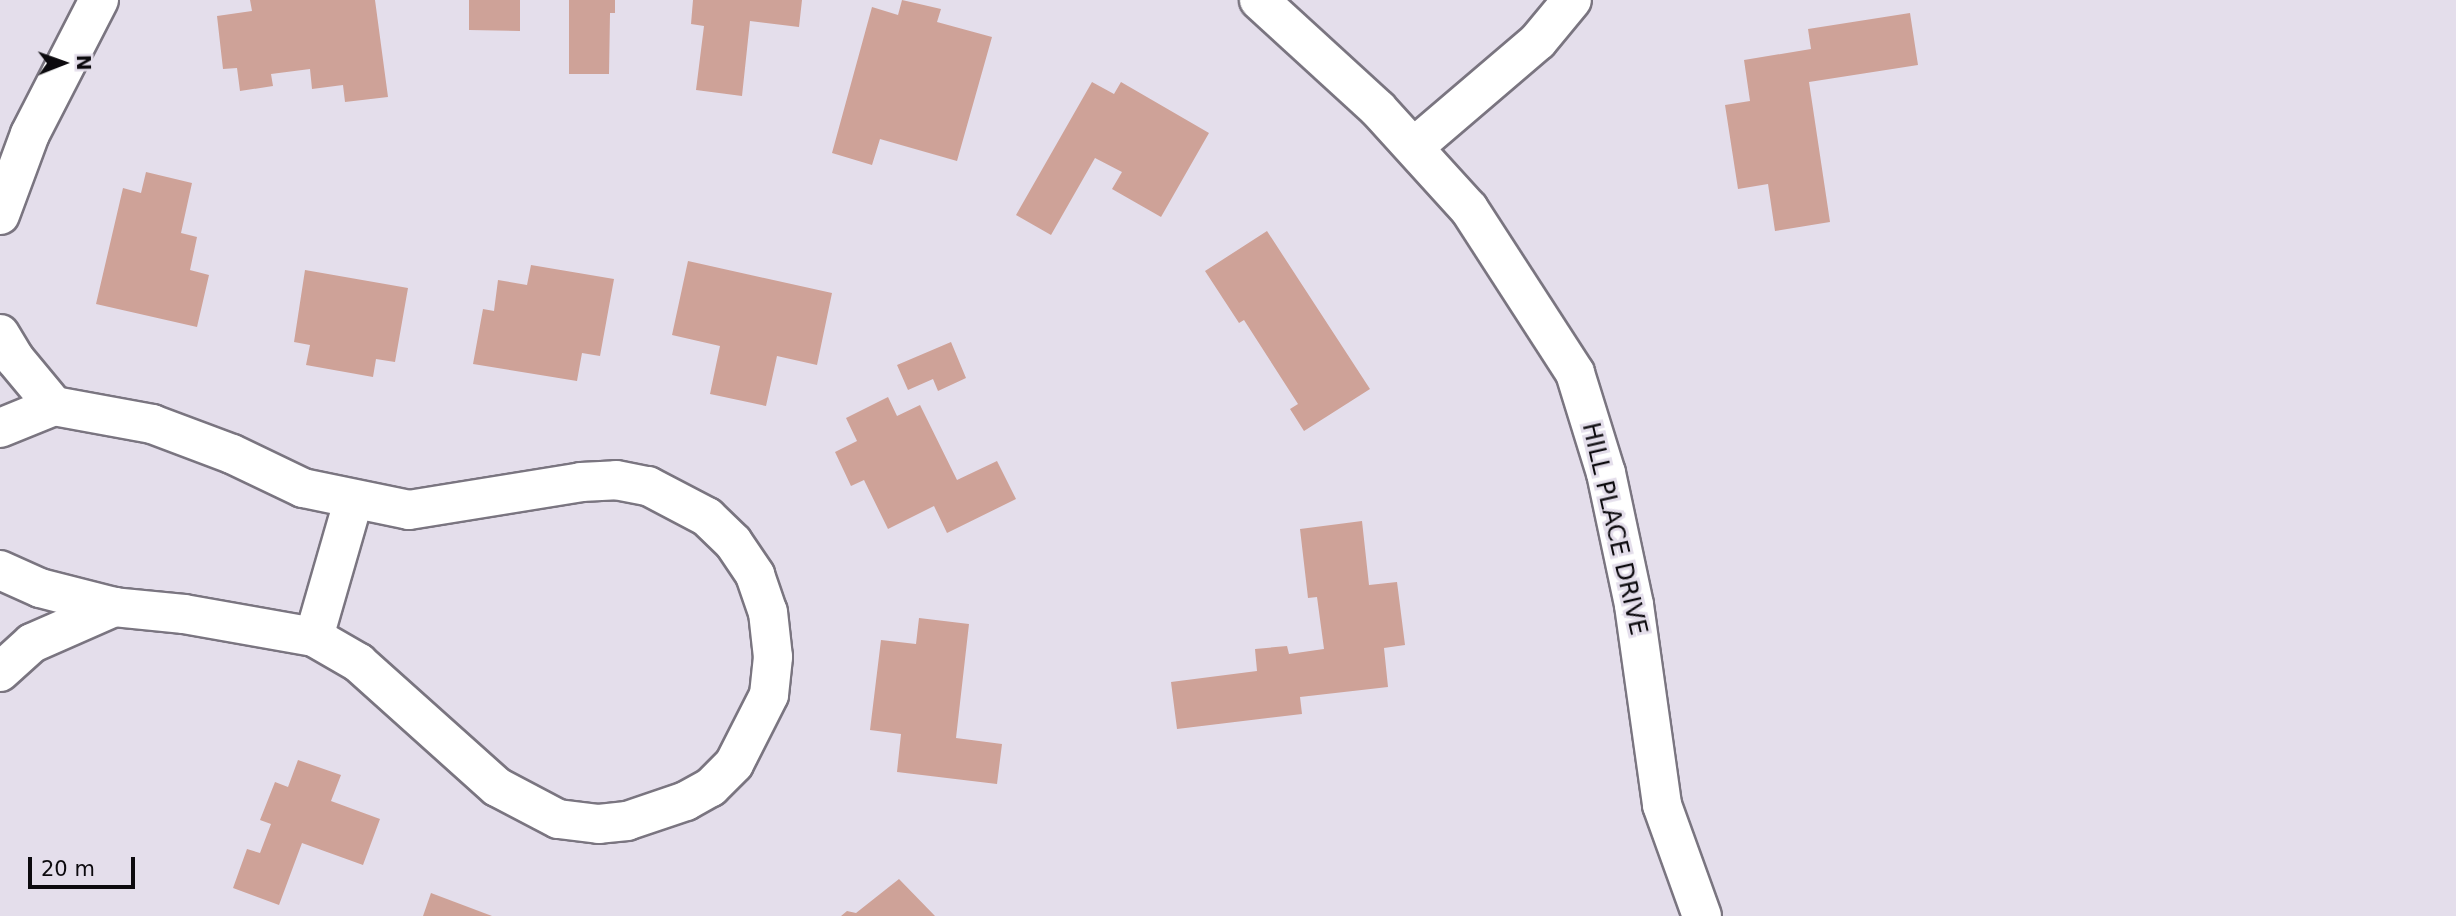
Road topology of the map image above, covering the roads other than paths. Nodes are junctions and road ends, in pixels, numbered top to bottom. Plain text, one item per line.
1 (1572, 0) edge
2 (1260, 6) edge
3 (92, 7) edge
4 (1414, 147) junction
5 (0, 215) edge
6 (0, 334) edge
7 (54, 406) junction
8 (0, 429) edge
9 (353, 502) junction
10 (0, 570) edge
11 (114, 607) junction
12 (314, 638) junction
13 (0, 673) edge
14 (1702, 916) edge

1 - 4 street
2 - 4 street, HILL PLACE DRIVE
3 - 5 street
4 - 14 street, HILL PLACE DRIVE
6 - 7 street
7 - 8 street
7 - 9 street
9 - 12 street
9 - 12 street
10 - 11 street
11 - 12 street
11 - 13 street

